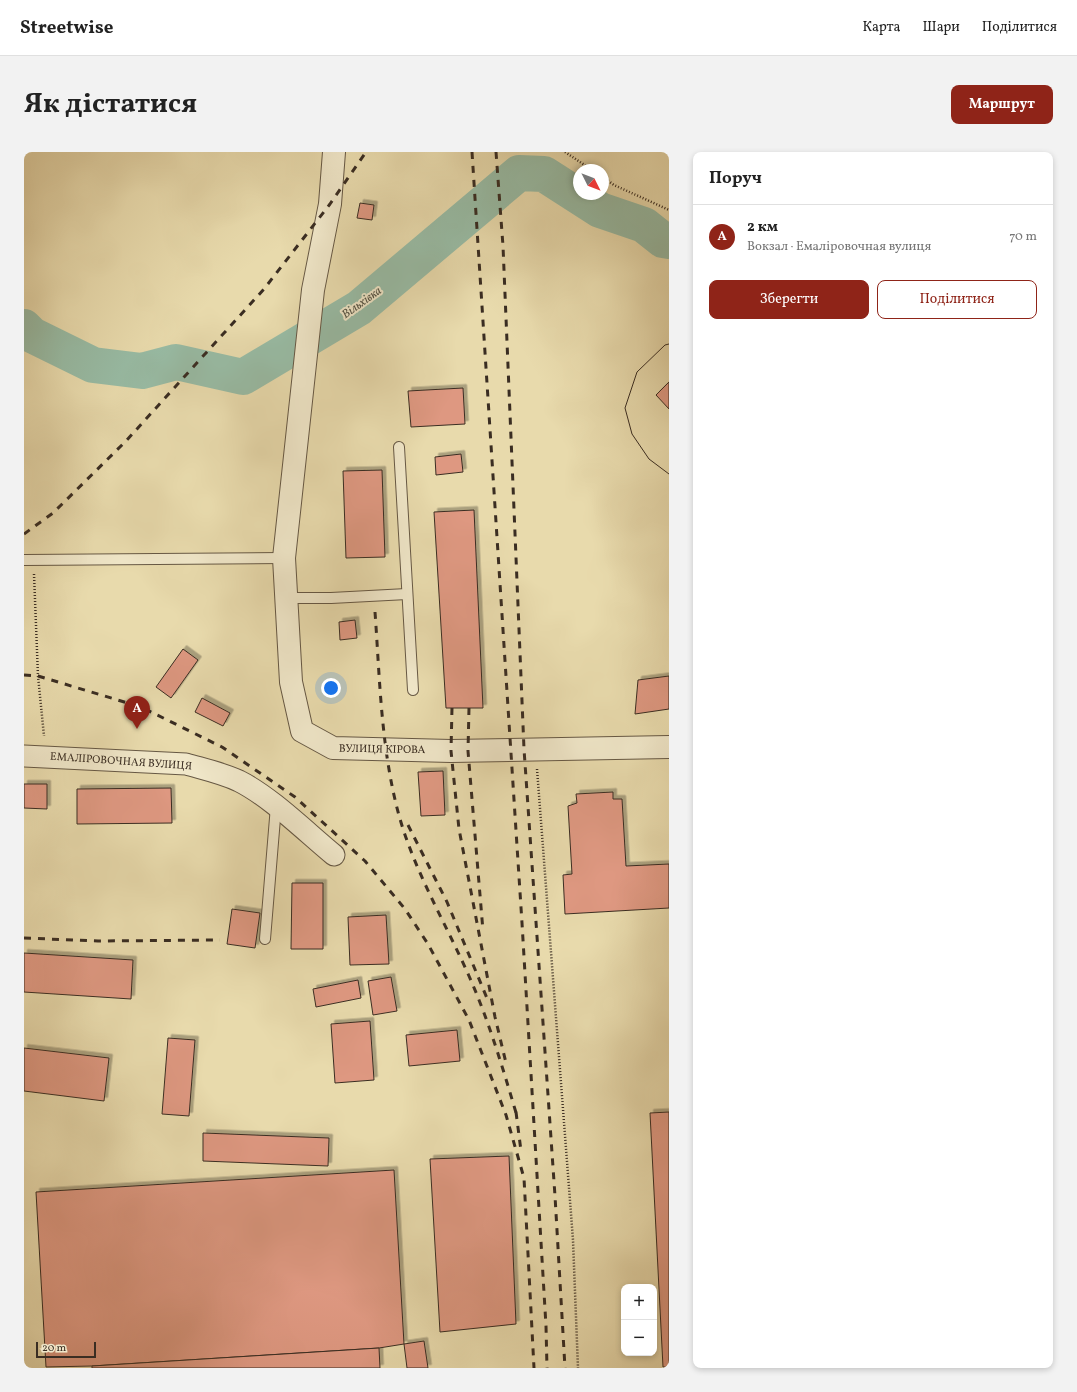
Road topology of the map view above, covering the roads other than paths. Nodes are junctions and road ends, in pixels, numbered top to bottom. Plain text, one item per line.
1 (334, 152) edge
2 (399, 447) dead end
3 (284, 558) junction
4 (29, 560) edge
5 (407, 594) junction
6 (286, 598) junction
7 (413, 690) dead end
8 (669, 747) edge
9 (24, 756) edge
10 (276, 806) junction
11 (334, 855) dead end
12 (265, 939) dead end

1 - 3 street, ВУЛИЦЯ КІРОВА
2 - 5 lane
3 - 4 lane
3 - 6 street, ВУЛИЦЯ КІРОВА
5 - 6 lane
5 - 7 lane
6 - 8 street, ВУЛИЦЯ КІРОВА
9 - 10 street, ЕМАЛІРОВОЧНАЯ ВУЛИЦЯ
10 - 11 street, ЕМАЛІРОВОЧНАЯ ВУЛИЦЯ
10 - 12 lane

